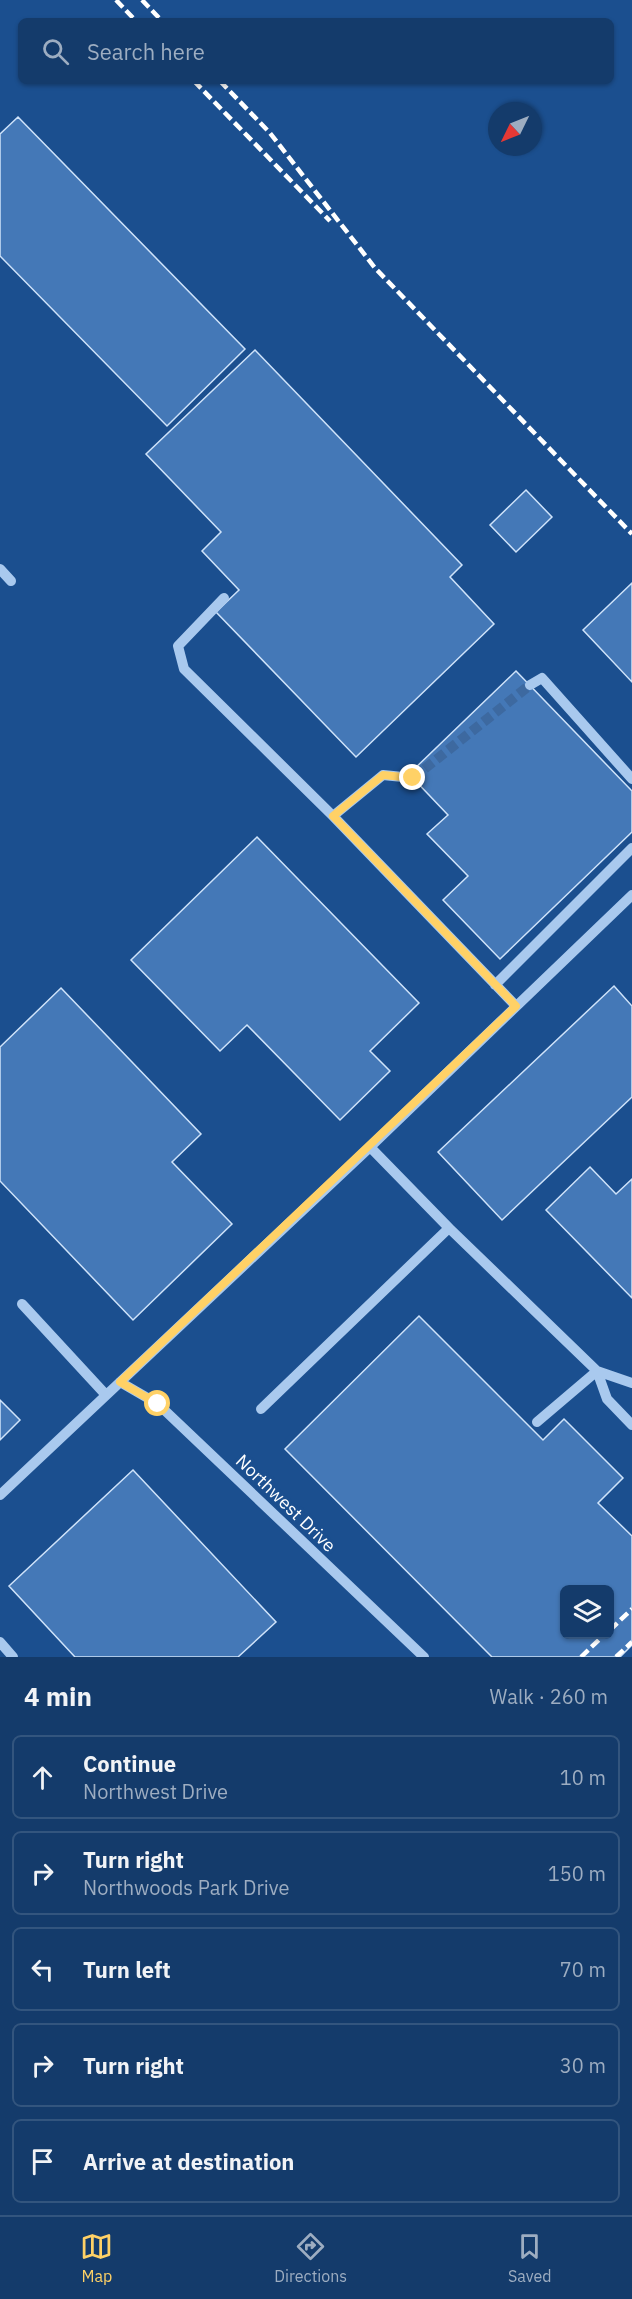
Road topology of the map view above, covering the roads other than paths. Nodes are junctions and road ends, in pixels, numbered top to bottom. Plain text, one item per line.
1 (0, 569) edge
2 (11, 580) dead end
3 (224, 598) dead end
4 (530, 686) dead end
5 (413, 778) tunnel mouth
6 (632, 779) edge
7 (333, 816) junction
8 (632, 848) edge
9 (628, 899) edge
10 (632, 912) edge
11 (495, 985) junction
12 (516, 1006) junction
13 (370, 1147) junction
14 (449, 1228) junction
15 (22, 1304) dead end
16 (597, 1371) junction
17 (120, 1382) junction
18 (632, 1383) edge
19 (106, 1395) junction
20 (261, 1409) dead end
21 (537, 1422) dead end
22 (632, 1425) edge
23 (0, 1495) edge
24 (0, 1642) edge
25 (13, 1657) edge
26 (424, 1657) edge

1 - 2 street
3 - 7 street
4 - 6 street
5 - 7 street
7 - 11 street
8 - 11 street
9 - 10 street
9 - 12 street
11 - 12 street
12 - 13 street
13 - 14 street
13 - 17 street
14 - 16 street
14 - 20 street
15 - 19 street
16 - 18 street
16 - 21 street
16 - 22 street
17 - 19 street
17 - 26 street, Northwest Drive
19 - 23 street
24 - 25 street

